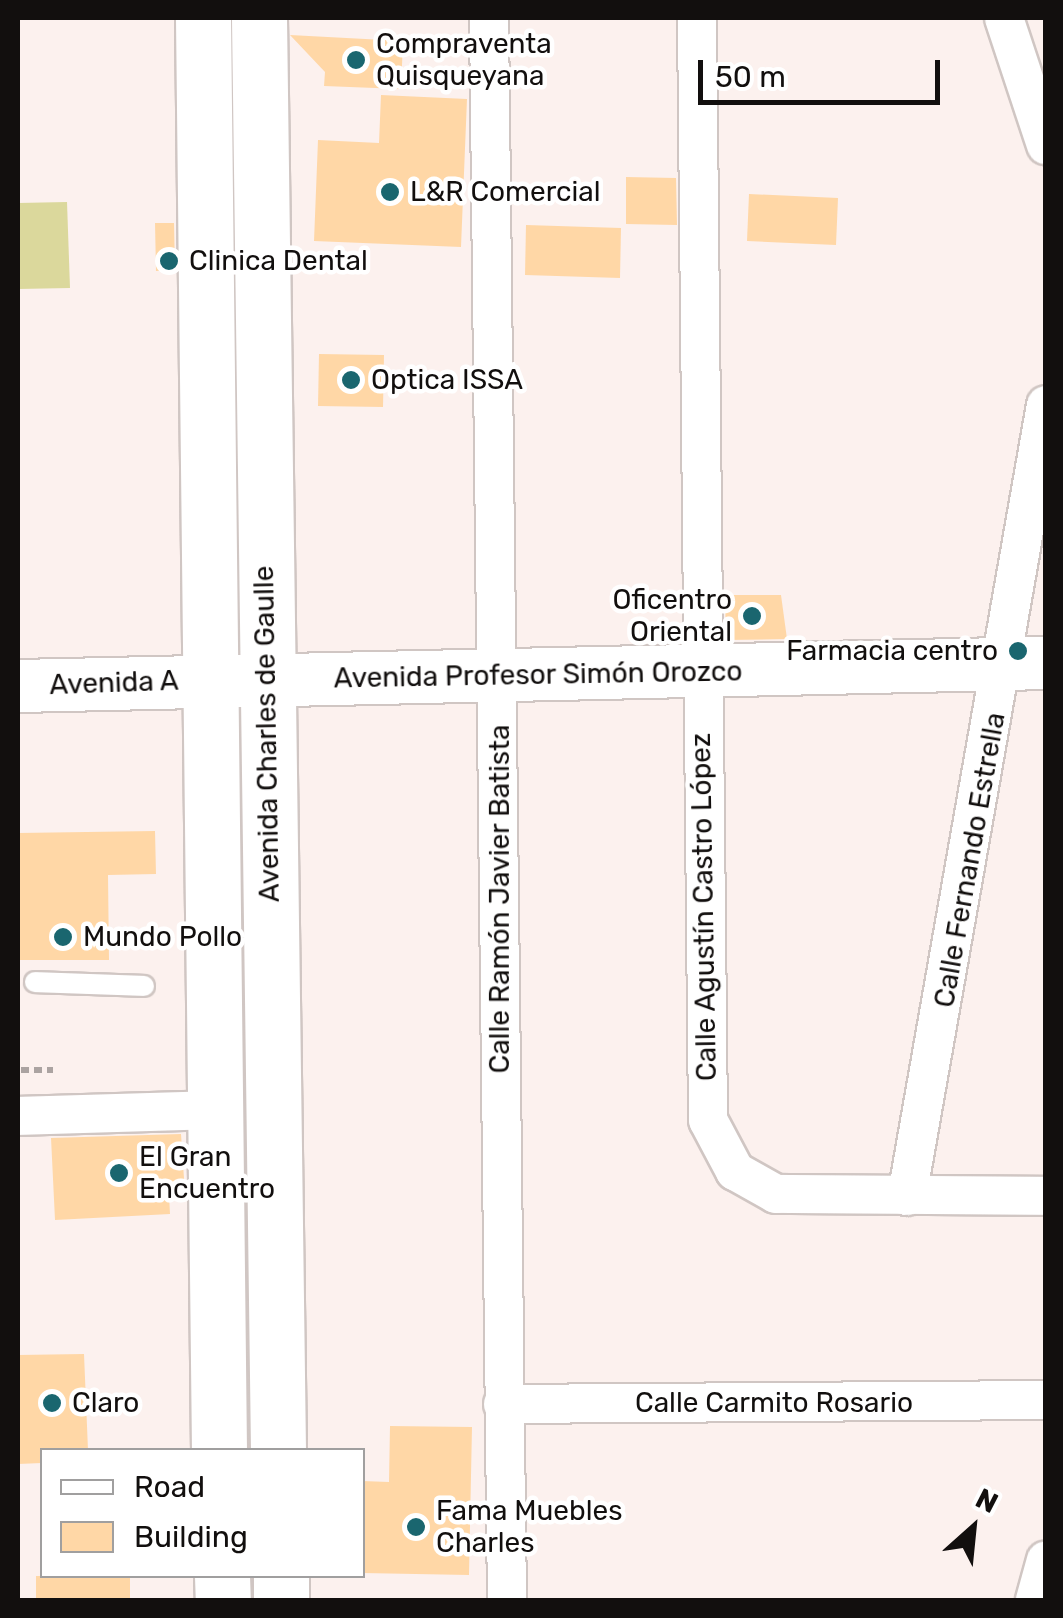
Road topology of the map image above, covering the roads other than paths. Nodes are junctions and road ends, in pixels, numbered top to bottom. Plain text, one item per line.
1 (202, 18) edge
2 (259, 18) edge
3 (489, 18) edge
4 (696, 18) edge
5 (1004, 18) edge
6 (1046, 145) edge
7 (1046, 405) edge
8 (1025, 662) edge
9 (700, 672) junction
10 (498, 674) junction
11 (210, 680) junction
12 (266, 680) junction
13 (18, 686) edge
14 (35, 982) dead end
15 (144, 986) dead end
16 (244, 1112) junction
17 (18, 1116) edge
18 (906, 1196) junction
19 (1046, 1196) edge
20 (1046, 1400) edge
21 (503, 1404) junction
22 (219, 1448) edge
23 (278, 1448) edge
24 (1046, 1560) edge
25 (507, 1600) edge
26 (1035, 1600) edge

1 - 11 main road, Avenida Charles de Gaulle
2 - 12 main road, Avenida Charles de Gaulle
3 - 10 street, Calle Ramón Javier Batista
4 - 9 street, Calle Agustín Castro López
5 - 6 street
7 - 8 street, Calle Fernando Estrella
8 - 9 main road, Avenida Profesor Simón Orozco
8 - 18 street, Calle Fernando Estrella
9 - 10 main road, Avenida Profesor Simón Orozco
9 - 18 street, Calle Agustín Castro López
10 - 12 main road, Avenida Profesor Simón Orozco
10 - 21 street, Calle Ramón Javier Batista
11 - 12 main road, Avenida Profesor Simón Orozco
11 - 13 main road, Avenida A
11 - 16 main road, Avenida Charles de Gaulle
12 - 16 main road, Avenida Charles de Gaulle
14 - 15 lane
16 - 17 street
16 - 22 main road, Avenida Charles de Gaulle
16 - 23 main road, Avenida Charles de Gaulle
18 - 19 street, Calle Agustín Castro López
20 - 21 street, Calle Carmito Rosario
21 - 25 street, Calle Ramón Javier Batista
24 - 26 street

